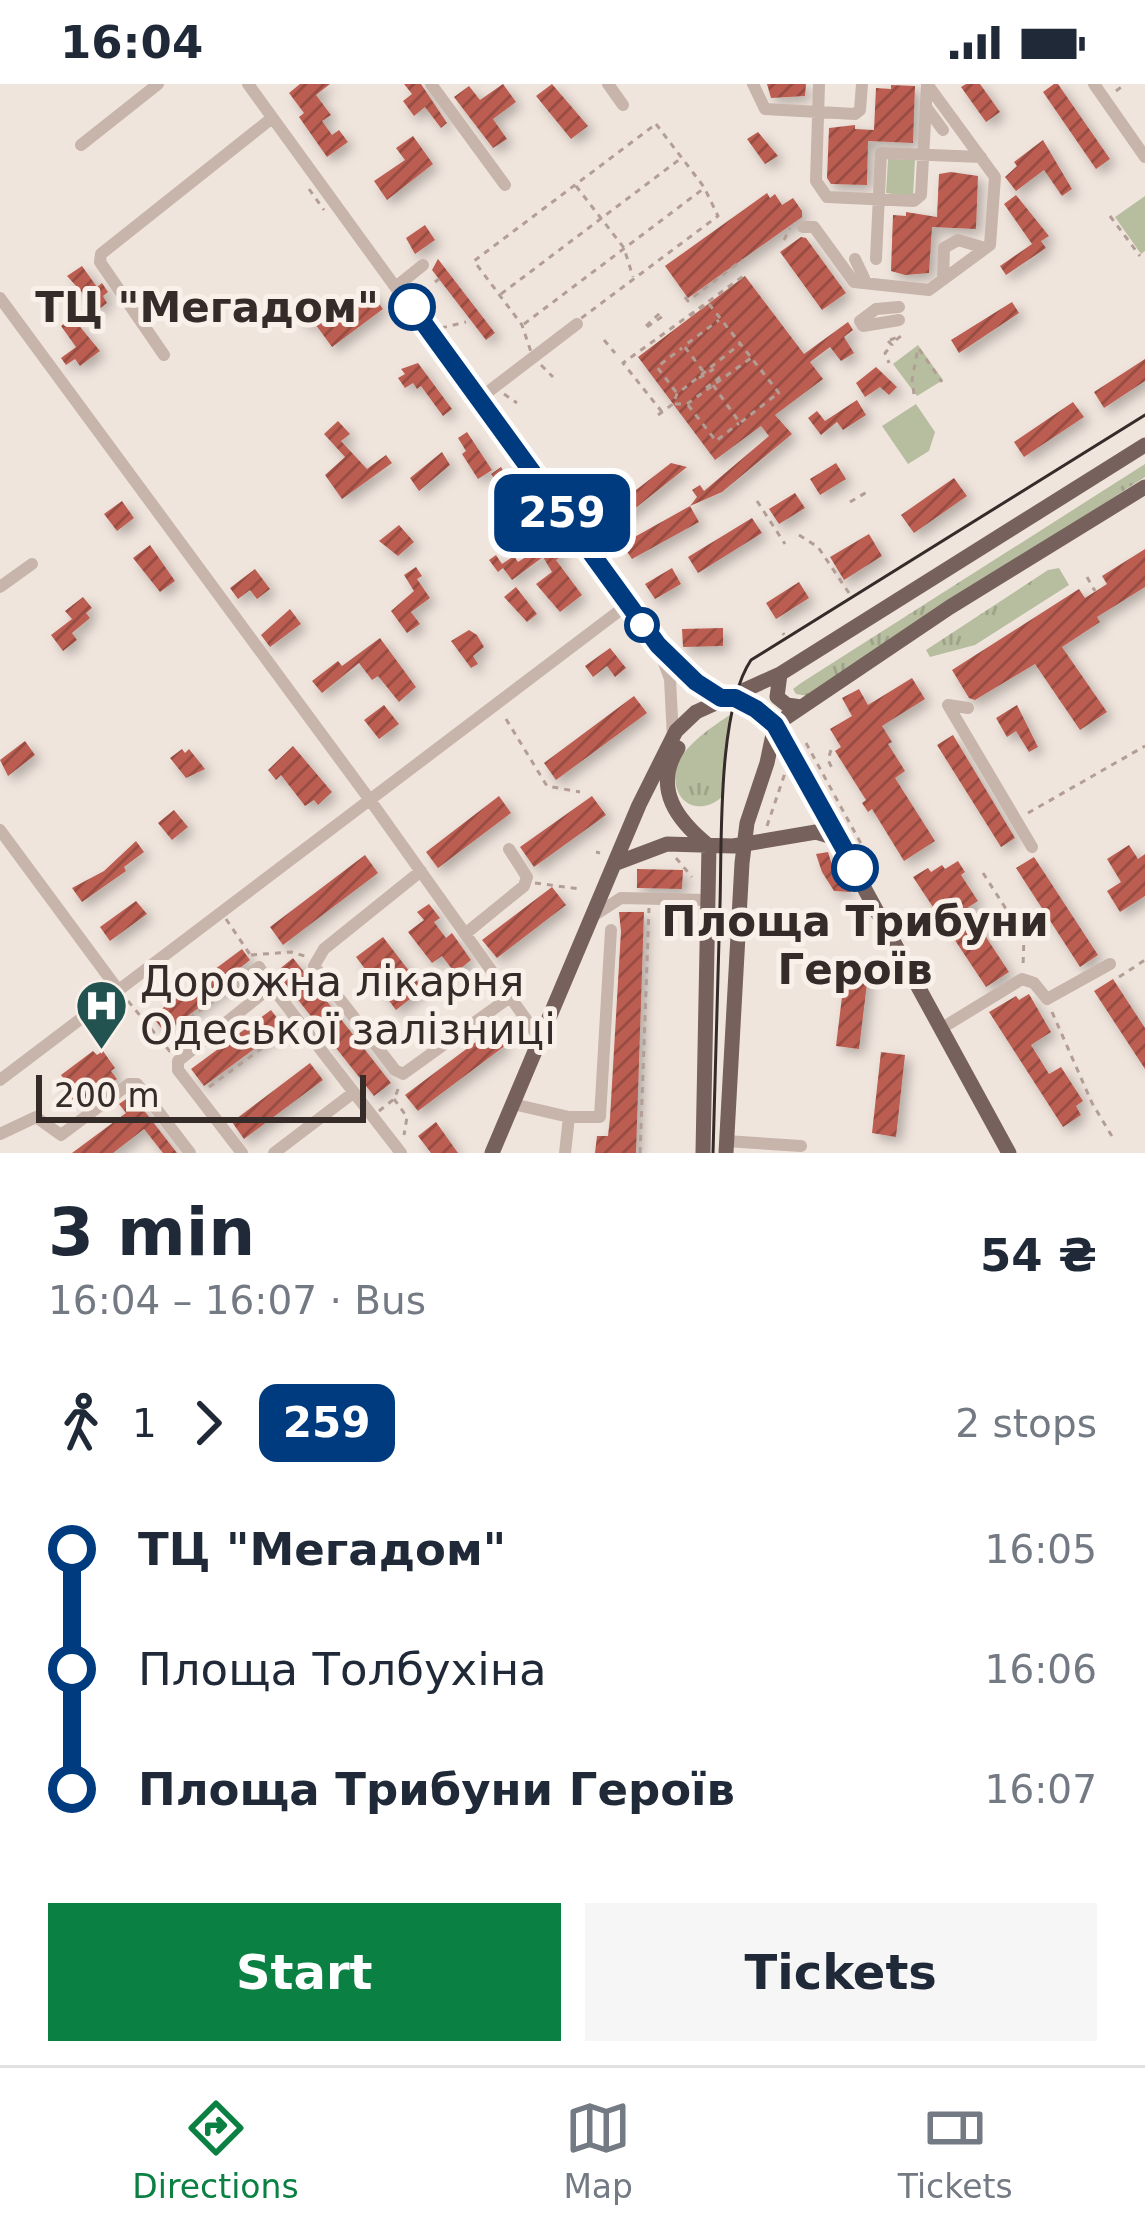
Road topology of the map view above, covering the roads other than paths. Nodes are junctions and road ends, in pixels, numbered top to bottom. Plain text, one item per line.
1 (158, 84) edge
2 (271, 84) edge
3 (431, 84) edge
4 (608, 84) edge
5 (752, 84) edge
6 (819, 84) edge
7 (862, 84) edge
8 (927, 84) edge
9 (1094, 84) edge
10 (252, 89) edge
11 (623, 105) dead end
12 (926, 106) junction
13 (818, 112) junction
14 (272, 118) junction
15 (943, 130) dead end
16 (81, 145) dead end
17 (923, 155) junction
18 (981, 157) junction
19 (1145, 157) edge
20 (505, 185) dead end
21 (879, 200) junction
22 (802, 223) road end
23 (985, 248) junction
24 (423, 265) dead end
25 (865, 269) junction
26 (943, 280) junction
27 (397, 286) junction
28 (900, 288) junction
29 (0, 298) edge
30 (901, 319) dead end
31 (578, 323) dead end
32 (164, 355) dead end
33 (480, 398) junction
34 (1145, 445) edge
35 (1145, 487) edge
36 (32, 564) dead end
37 (0, 587) edge
38 (627, 604) junction
39 (658, 645) junction
40 (780, 674) junction
41 (730, 699) junction
42 (802, 707) junction
43 (968, 709) dead end
44 (775, 725) junction
45 (673, 746) junction
46 (370, 800) junction
47 (819, 804) junction
48 (0, 830) edge
49 (798, 833) junction
50 (839, 839) junction
51 (745, 844) junction
52 (718, 846) junction
53 (1032, 847) dead end
54 (508, 849) dead end
55 (603, 856) junction
56 (421, 871) junction
57 (708, 900) junction
58 (592, 917) junction
59 (611, 930) dead end
60 (466, 934) junction
61 (1110, 964) dead end
62 (238, 983) road end
63 (119, 991) junction
64 (275, 991) junction
65 (510, 997) junction
66 (942, 1028) junction
67 (540, 1040) junction
68 (0, 1080) edge
69 (353, 1093) junction
70 (513, 1104) junction
71 (569, 1117) junction
72 (0, 1134) edge
73 (801, 1146) dead end
74 (726, 1147) edge
75 (401, 1150) edge
76 (190, 1153) edge
77 (242, 1153) edge
78 (274, 1153) edge
79 (492, 1153) edge
80 (565, 1153) edge
81 (703, 1153) edge
82 (1009, 1153) edge

1 - 16 street
2 - 10 street
3 - 20 street
4 - 11 street
5 - 13 street
6 - 13 street
7 - 13 street
8 - 12 street
8 - 18 street
9 - 19 street
10 - 14 street
12 - 15 street
12 - 17 street
13 - 21 street
14 - 27 street
14 - 32 street
17 - 18 street
17 - 21 street
17 - 21 street
18 - 23 street
21 - 25 street
22 - 25 street
23 - 26 street
23 - 26 street
24 - 27 street
25 - 28 street
26 - 28 street
27 - 33 street
28 - 30 street
29 - 46 street
31 - 33 street
33 - 38 street
34 - 40 main road
35 - 42 main road
36 - 37 street
38 - 39 street
38 - 46 street
39 - 41 street
39 - 45 street
40 - 41 main road
40 - 42 main road
41 - 44 main road
41 - 45 main road
42 - 44 main road
43 - 53 street
44 - 47 main road
44 - 51 main road
45 - 52 main road
45 - 55 main road
46 - 56 street
46 - 63 street
47 - 49 main road
47 - 50 main road
48 - 63 street
49 - 50 main road
49 - 51 main road
50 - 66 main road
51 - 52 main road
51 - 74 main road
52 - 55 main road
52 - 57 main road
54 - 60 street
55 - 58 main road
56 - 60 street
56 - 65 street
57 - 58 street
57 - 81 main road
58 - 67 main road
59 - 71 street
60 - 65 street
61 - 66 street
62 - 64 street
63 - 68 street
64 - 69 street
64 - 77 street
65 - 67 street
66 - 82 main road
67 - 70 main road
69 - 75 street
69 - 78 street
70 - 71 street
70 - 79 main road
71 - 80 street
72 - 76 street
73 - 74 street

